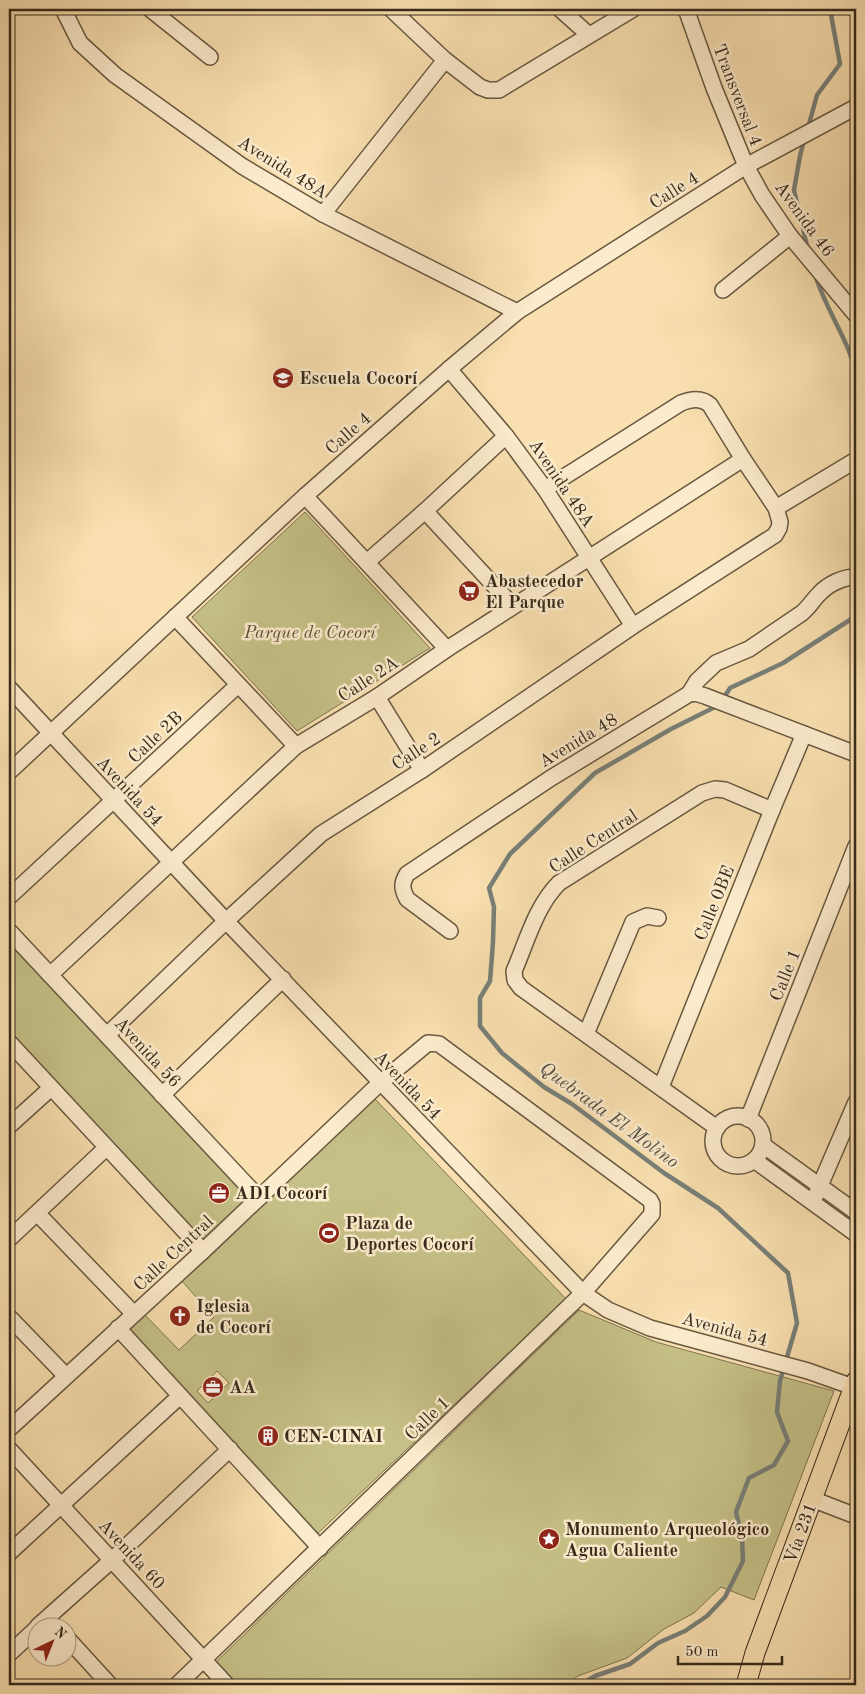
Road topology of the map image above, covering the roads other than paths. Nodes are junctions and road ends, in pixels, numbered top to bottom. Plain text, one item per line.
1 (150, 9) edge
2 (391, 9) edge
3 (560, 9) edge
4 (633, 9) edge
5 (686, 9) edge
6 (63, 10) edge
7 (589, 35) junction
8 (210, 58) dead end
9 (445, 60) junction
10 (856, 108) edge
11 (746, 166) junction
12 (323, 214) junction
13 (793, 239) junction
14 (723, 290) dead end
15 (517, 312) junction
16 (856, 315) edge
17 (449, 369) junction
18 (506, 436) junction
19 (742, 459) junction
20 (856, 460) edge
21 (545, 489) junction
22 (305, 496) junction
23 (776, 508) junction
24 (425, 511) junction
25 (589, 558) junction
26 (367, 562) junction
27 (856, 577) edge
28 (513, 606) junction
29 (175, 617) junction
30 (633, 626) junction
31 (447, 649) junction
32 (238, 685) junction
33 (9, 688) edge
34 (689, 694) junction
35 (377, 697) junction
36 (50, 733) junction
37 (804, 734) junction
38 (296, 746) junction
39 (856, 754) edge
40 (422, 770) junction
41 (9, 772) edge
42 (113, 801) junction
43 (772, 810) junction
44 (856, 846) edge
45 (171, 862) junction
46 (9, 897) edge
47 (658, 918) dead end
48 (226, 921) junction
49 (9, 931) edge
50 (450, 931) dead end
51 (50, 975) junction
52 (283, 979) junction
53 (586, 1034) junction
54 (107, 1035) junction
55 (9, 1042) edge
56 (380, 1083) junction
57 (662, 1087) junction
58 (51, 1088) junction
59 (162, 1095) junction
60 (856, 1102) edge
61 (748, 1118) junction
62 (9, 1126) edge
63 (717, 1128) junction
64 (762, 1145) junction
65 (106, 1148) junction
66 (754, 1160) junction
67 (820, 1186) junction
68 (259, 1198) junction
69 (812, 1202) junction
70 (856, 1212) edge
71 (37, 1213) junction
72 (652, 1214) joint
73 (856, 1234) edge
74 (9, 1239) edge
75 (203, 1251) junction
76 (583, 1293) junction
77 (134, 1314) junction
78 (9, 1317) edge
79 (118, 1328) junction
80 (66, 1376) junction
81 (855, 1385) edge
82 (180, 1396) junction
83 (9, 1429) edge
84 (230, 1449) junction
85 (9, 1450) edge
86 (812, 1499) junction
87 (60, 1506) junction
88 (856, 1516) edge
89 (320, 1548) junction
90 (9, 1553) edge
91 (112, 1560) junction
92 (54, 1616) edge
93 (28, 1639) edge
94 (78, 1650) edge
95 (9, 1654) edge
96 (204, 1661) junction
97 (110, 1685) edge
98 (178, 1685) edge
99 (227, 1685) edge
100 (746, 1685) edge

1 - 8 street
2 - 9 street
3 - 7 street
4 - 7 street
5 - 11 street, Transversal 4
6 - 12 street, Avenida 48A
7 - 9 street
9 - 12 street
10 - 11 street, Calle 4
11 - 13 street, Avenida 46
11 - 15 street, Calle 4
12 - 15 street, Avenida 48A
13 - 14 street
13 - 16 street, Avenida 46
15 - 17 street, Calle 4
17 - 18 street, Avenida 48A
17 - 22 street, Calle 4
18 - 21 street, Avenida 48A
18 - 24 street
19 - 21 street
19 - 23 street
19 - 25 street, Calle 2A
20 - 23 street
21 - 25 street, Avenida 48A
22 - 26 street
22 - 29 street, Calle 4
23 - 30 street, Calle 2
24 - 26 street
24 - 28 street
25 - 28 street, Calle 2A
25 - 30 street, Avenida 48A
26 - 31 street
27 - 34 street
28 - 31 street, Calle 2A
29 - 32 street
29 - 36 street, Calle 4
30 - 40 street, Calle 2
31 - 35 street, Calle 2A
32 - 38 street
32 - 42 street, Calle 2B
33 - 36 street, Avenida 54
34 - 37 street
34 - 50 street, Avenida 48
35 - 38 street, Calle 2A
35 - 40 street
36 - 41 street, Calle 4
36 - 42 street, Avenida 54
37 - 39 street
37 - 43 street, Calle 0BE
38 - 45 street, Calle 2A
40 - 48 street, Calle 2
42 - 45 street, Avenida 54
42 - 46 street, Calle 2B
43 - 53 street, Calle Central
43 - 57 street, Calle 0BE
44 - 61 street, Calle 1
45 - 48 street, Avenida 54
45 - 51 street, Calle 2A
47 - 53 street
48 - 52 street, Avenida 54
48 - 54 street, Calle 2
49 - 51 street, Avenida 56
51 - 54 street, Avenida 56
52 - 56 street, Avenida 54
52 - 59 street
53 - 57 street
54 - 59 street, Avenida 56
55 - 58 street
56 - 68 street, Calle Central
56 - 72 street, Calle Central
56 - 76 street, Avenida 54
57 - 63 street
58 - 62 street
58 - 65 street
59 - 68 street, Avenida 56
60 - 67 street
61 - 63 street
61 - 64 street
63 - 66 street
64 - 66 street
64 - 67 street
65 - 71 street
65 - 75 street
66 - 69 street
67 - 69 street
67 - 70 street
68 - 75 street, Calle Central
69 - 73 street
71 - 74 street
71 - 77 street
72 - 76 street, Calle 1
75 - 77 street, Calle Central
76 - 81 street, Avenida 54
76 - 89 street, Calle 1
77 - 79 street, Calle Central
78 - 80 street
79 - 80 street, Calle Central
79 - 82 street
80 - 83 street, Calle Central
81 - 86 main road, Vía 231
82 - 84 street
82 - 87 street
84 - 89 street
84 - 91 street
85 - 87 street, Avenida 60
86 - 88 street
86 - 100 main road, Vía 231
87 - 90 street
87 - 91 street, Avenida 60
89 - 96 street, Calle 1
91 - 92 street
91 - 96 street, Avenida 60
93 - 95 street
94 - 97 street
96 - 98 street, Calle 1
96 - 99 street, Avenida 60

